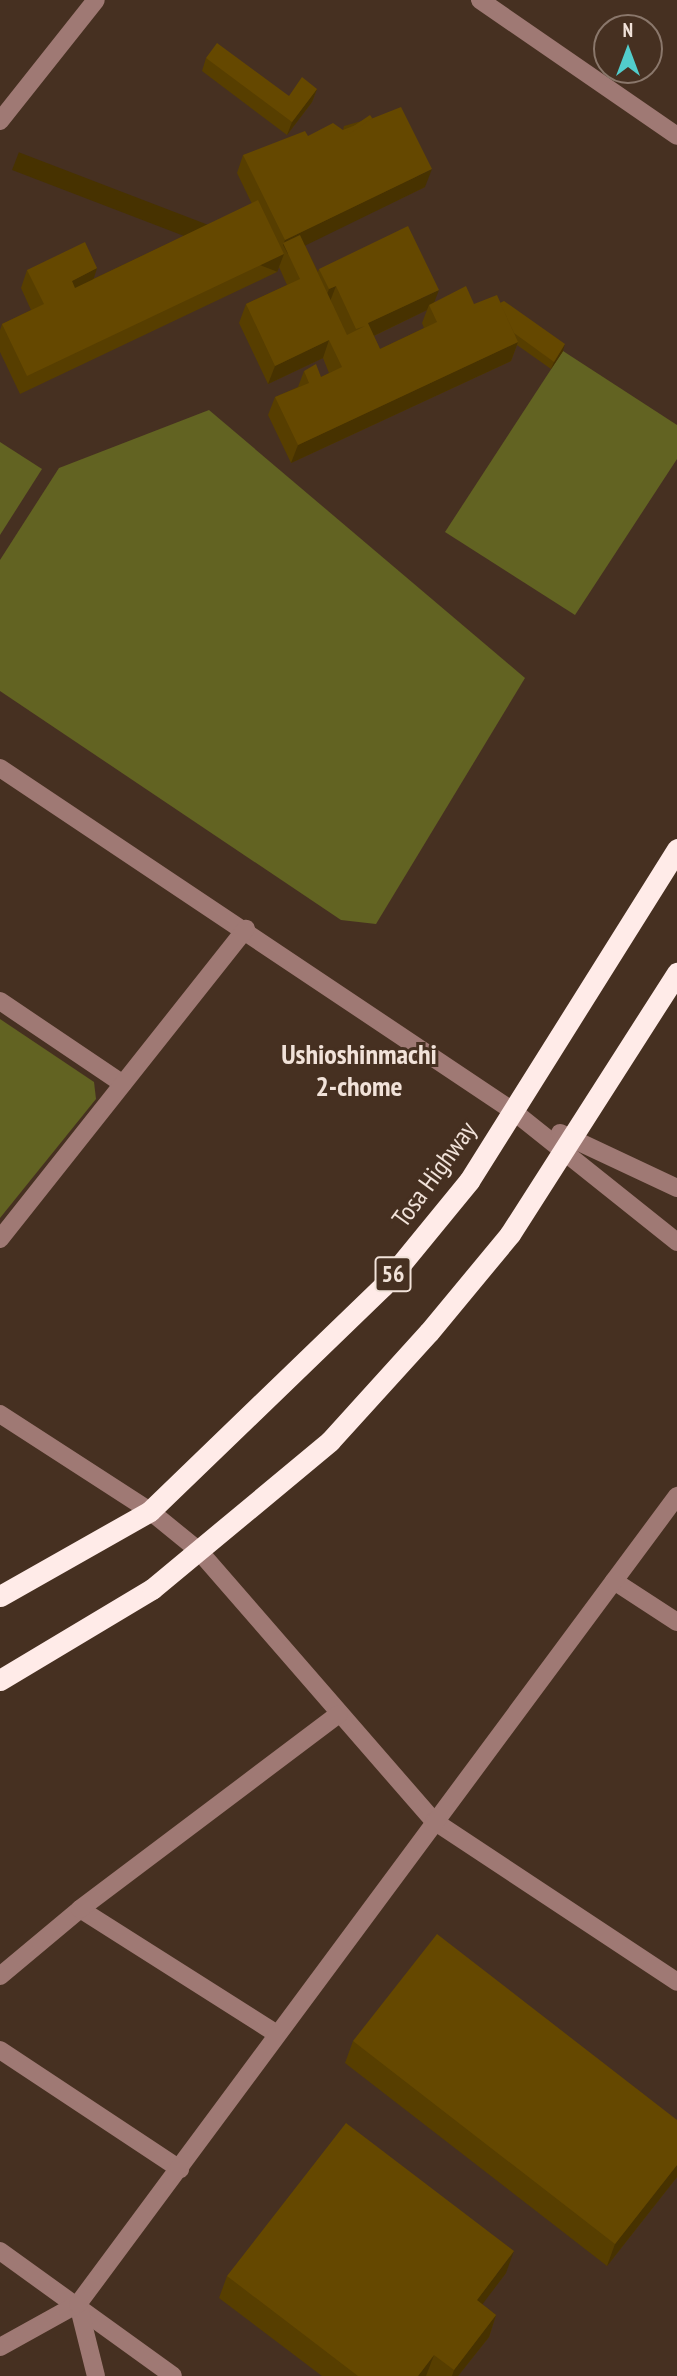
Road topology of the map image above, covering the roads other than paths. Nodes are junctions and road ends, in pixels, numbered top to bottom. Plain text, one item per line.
1 (96, 0) edge
2 (480, 0) edge
3 (7, 97) edge
4 (0, 121) edge
5 (677, 136) edge
6 (0, 768) edge
7 (677, 849) edge
8 (246, 929) junction
9 (677, 973) edge
10 (0, 1000) edge
11 (123, 1084) junction
12 (513, 1111) junction
13 (568, 1144) junction
14 (677, 1188) edge
15 (0, 1239) edge
16 (677, 1242) edge
17 (0, 1414) edge
18 (677, 1496) edge
19 (150, 1511) junction
20 (199, 1551) junction
21 (614, 1581) junction
22 (0, 1596) edge
23 (677, 1622) edge
24 (0, 1679) edge
25 (339, 1714) junction
26 (433, 1821) junction
27 (80, 1909) junction
28 (0, 1976) edge
29 (677, 1982) edge
30 (277, 2034) junction
31 (0, 2050) edge
32 (180, 2169) junction
33 (0, 2251) edge
34 (78, 2304) junction
35 (0, 2347) edge
36 (96, 2376) edge
37 (173, 2376) edge

1 - 3 street
2 - 5 street
3 - 4 street
6 - 8 street
7 - 12 highway, Tosa Highway / 56
8 - 11 street
8 - 12 street
9 - 13 highway, 56
10 - 11 street
11 - 15 street
12 - 13 street
12 - 19 highway, Tosa Highway / 56
13 - 14 street
13 - 16 street
13 - 20 highway, 56
17 - 19 street
18 - 21 street
19 - 20 street
19 - 22 highway, Tosa Highway / 56
20 - 24 highway, 56
20 - 25 street
21 - 23 street
21 - 26 street
25 - 26 street
25 - 27 street
26 - 29 street
26 - 30 street
27 - 28 street
27 - 30 street
30 - 32 street
31 - 32 street
32 - 34 street
33 - 34 street
34 - 35 street
34 - 36 street
34 - 37 street

